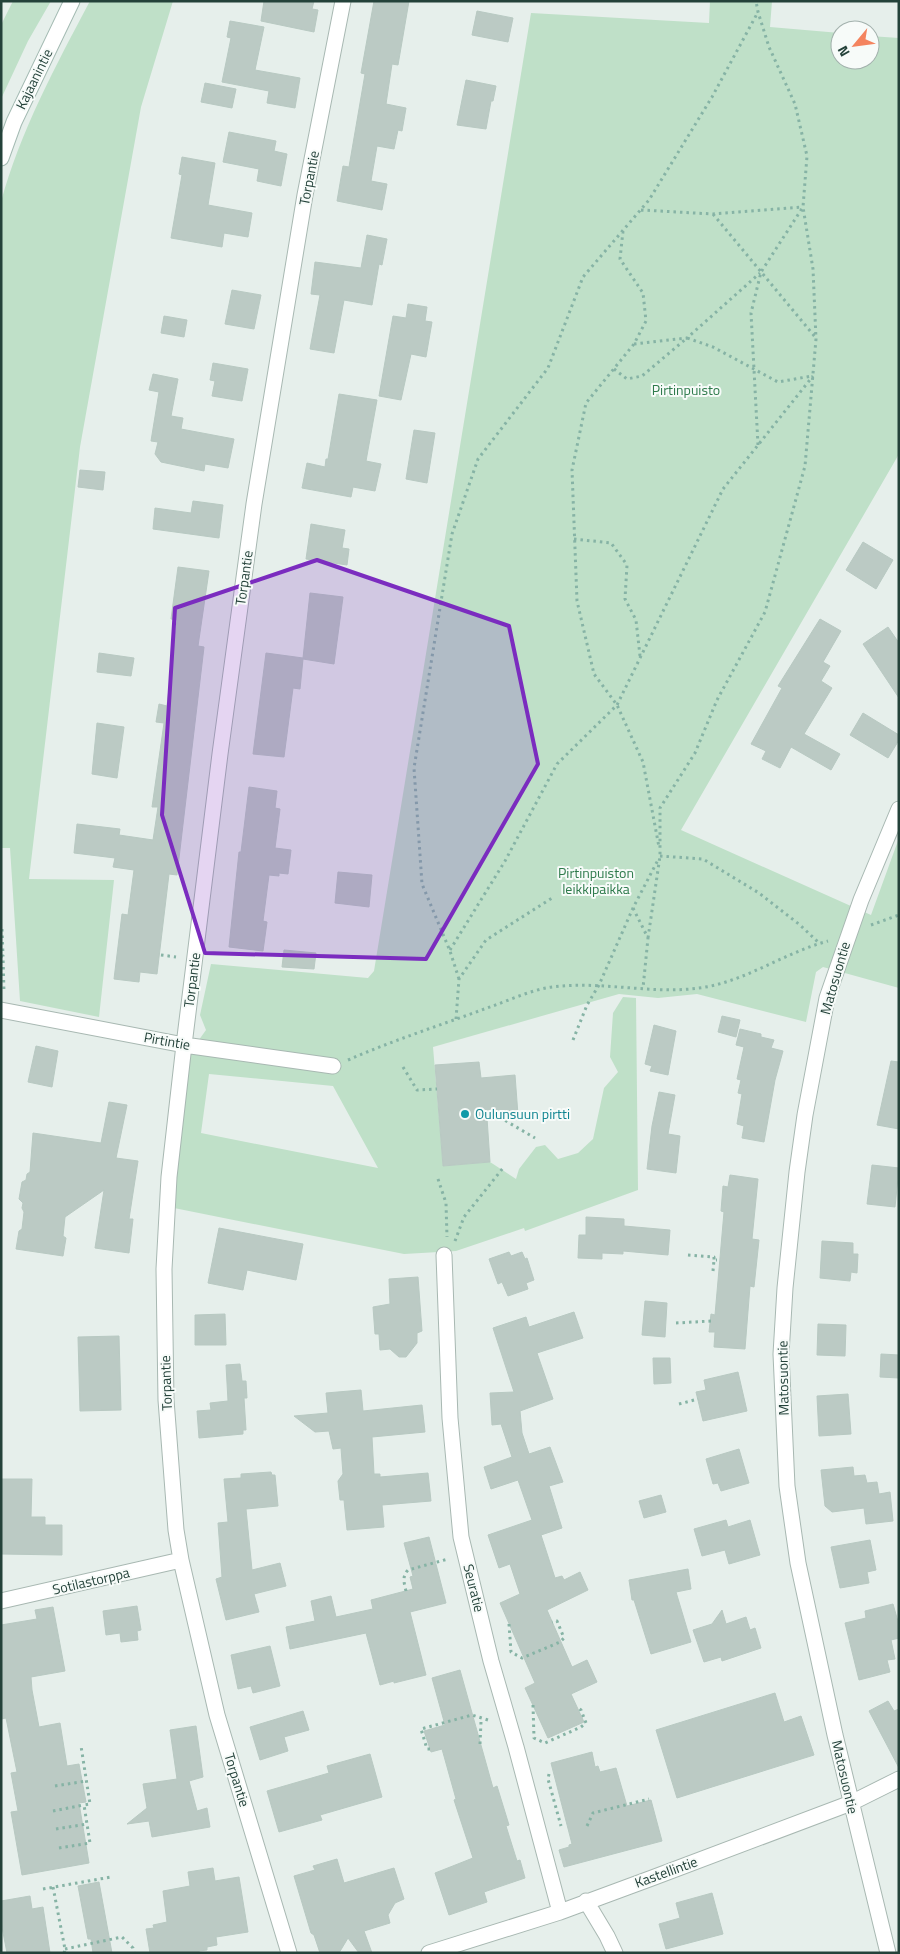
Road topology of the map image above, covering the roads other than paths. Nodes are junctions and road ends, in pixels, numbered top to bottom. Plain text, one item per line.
1 (72, 1) edge
2 (343, 1) edge
3 (1, 158) edge
4 (899, 809) edge
5 (2, 1011) edge
6 (184, 1045) junction
7 (333, 1066) road end
8 (444, 1255) road end
9 (181, 1560) junction
10 (1, 1601) edge
11 (899, 1779) edge
12 (851, 1803) junction
13 (586, 1902) junction
14 (560, 1912) junction
15 (289, 1953) edge
16 (429, 1953) edge
17 (615, 1953) edge
18 (888, 1953) edge

1 - 3 street, Kajaanintie
2 - 6 street, Torpantie
4 - 12 street, Matosuontie
5 - 6 street, Pirtintie
6 - 7 street, Pirtintie
6 - 9 street, Torpantie
8 - 14 street, Seuratie
9 - 10 street, Sotilastorppa
9 - 15 street, Torpantie
11 - 12 street, Kastellintie
12 - 13 street, Kastellintie
12 - 18 street, Matosuontie
13 - 14 street, Kastellintie
13 - 17 street
14 - 16 street, Kastellintie

